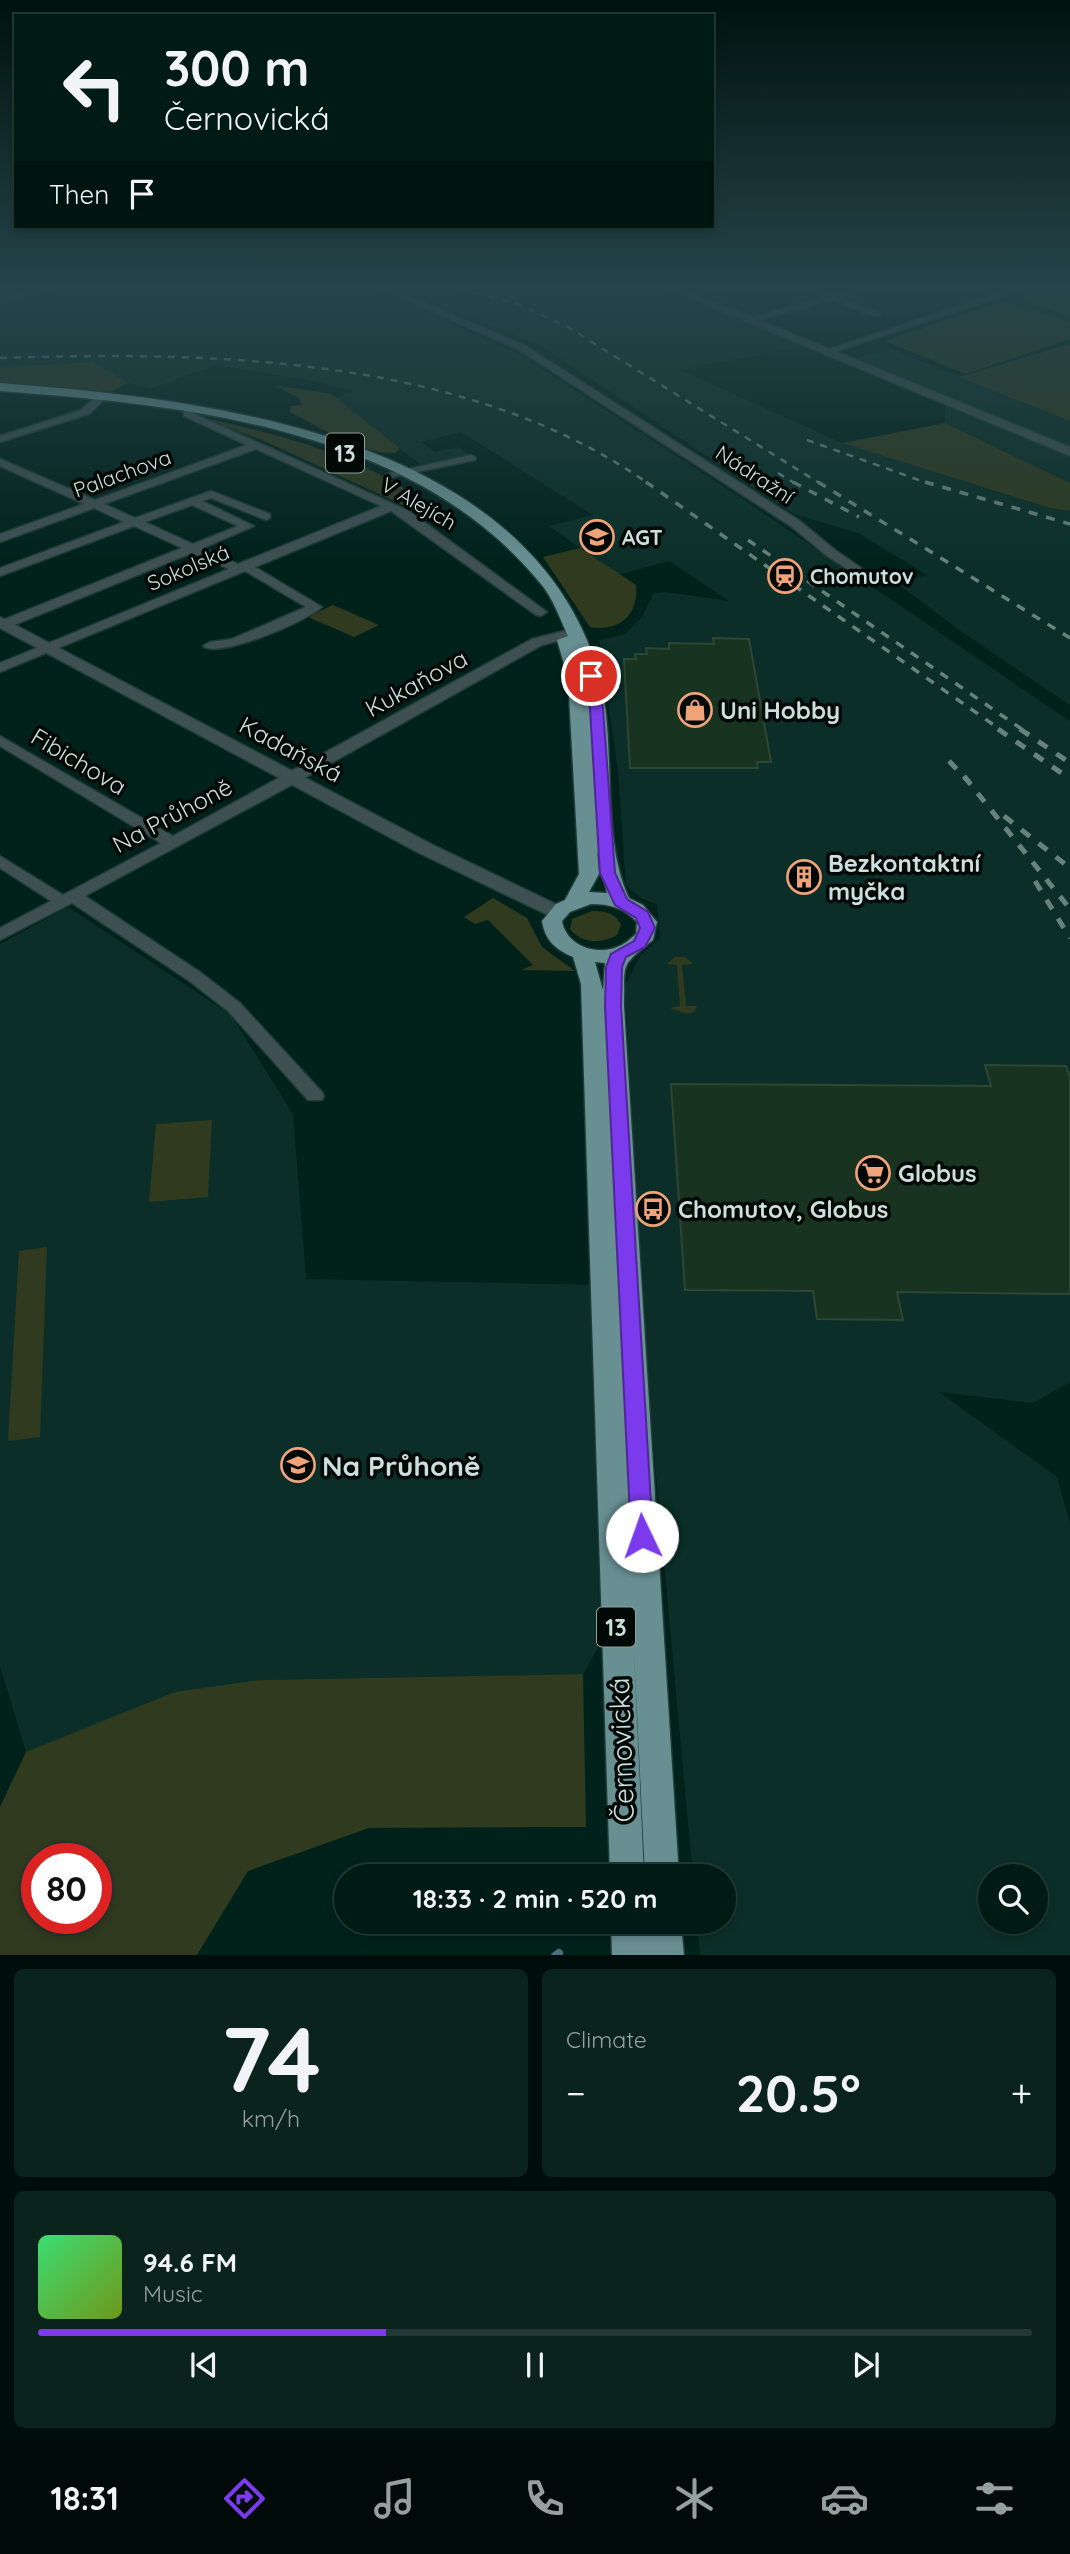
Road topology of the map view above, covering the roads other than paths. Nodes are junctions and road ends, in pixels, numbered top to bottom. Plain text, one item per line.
1 (573, 380) edge
2 (895, 380) edge
3 (0, 389) edge
4 (101, 398) junction
5 (188, 414) dead end
6 (0, 439) edge
7 (257, 445) junction
8 (1070, 452) edge
9 (471, 458) dead end
10 (0, 462) edge
11 (397, 473) junction
12 (192, 501) junction
13 (93, 504) junction
14 (392, 506) junction
15 (266, 516) dead end
16 (134, 523) junction
17 (0, 538) edge
18 (192, 550) junction
19 (240, 567) junction
20 (0, 572) edge
21 (877, 583) dead end
22 (541, 612) dead end
23 (2, 623) edge
24 (571, 635) junction
25 (210, 646) dead end
26 (48, 648) junction
27 (0, 668) edge
28 (0, 740) edge
29 (294, 778) junction
30 (171, 842) junction
31 (0, 861) edge
32 (67, 898) junction
33 (620, 901) junction
34 (565, 907) junction
35 (0, 935) edge
36 (582, 954) junction
37 (619, 954) junction
38 (315, 1096) dead end
39 (627, 1864) edge
40 (661, 1864) edge
41 (629, 1934) edge
42 (665, 1934) edge
43 (630, 1955) edge
44 (666, 1955) edge

1 - 21 street, Nádražní
2 - 8 street
3 - 4 highway, 13
3 - 11 highway, 13
4 - 6 street
4 - 11 highway, 13
5 - 7 street, V Alejích
7 - 13 street, Palachova
7 - 14 street, V Alejích
9 - 11 street
10 - 13 street
11 - 24 highway, 13
12 - 15 street
12 - 16 street
12 - 18 street, Kadaňská
13 - 16 street
13 - 17 street, Palachova
14 - 19 street, Sokolská
14 - 22 street, V Alejích
16 - 18 street
16 - 20 street
18 - 19 street
18 - 23 street, Kadaňská
19 - 25 street
19 - 26 street, Sokolská
23 - 26 street, Kadaňská
24 - 29 street, Kukaňova
24 - 33 highway, 13
24 - 34 highway, 13
26 - 27 street, Sokolská
26 - 29 street, Kadaňská
28 - 30 street, Fibichova
29 - 30 street, Na Průhoně
29 - 34 street, Kadaňská
30 - 32 street, Na Průhoně
31 - 32 street
32 - 35 street, Na Průhoně
32 - 38 street
33 - 34 highway
33 - 37 highway, 13
34 - 36 highway, 13
36 - 37 highway
36 - 39 highway, Černovická / 13
37 - 40 highway, Černovická / 13
41 - 43 highway
42 - 44 highway

